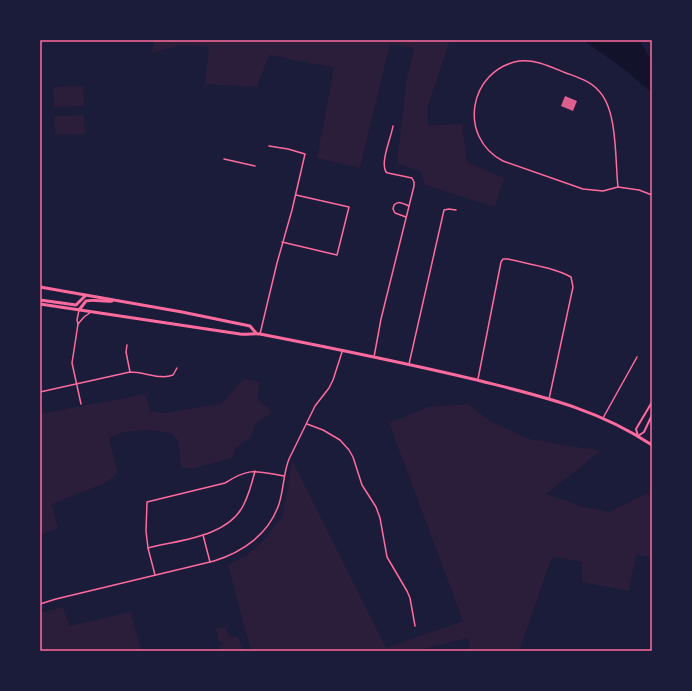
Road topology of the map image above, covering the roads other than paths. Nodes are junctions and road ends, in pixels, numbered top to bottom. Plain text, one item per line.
1 (393, 126) dead end
2 (269, 146) dead end
3 (224, 159) dead end
4 (255, 166) dead end
5 (618, 188) junction
6 (296, 195) junction
7 (652, 195) edge
8 (409, 206) junction
9 (456, 210) dead end
10 (406, 218) junction
11 (282, 242) junction
12 (40, 287) edge
13 (85, 296) junction
14 (40, 300) edge
15 (116, 301) junction
16 (40, 304) edge
17 (79, 310) junction
18 (91, 312) junction
19 (78, 324) junction
20 (258, 333) junction
21 (127, 345) dead end
22 (343, 350) junction
23 (637, 356) dead end
24 (374, 357) junction
25 (409, 364) junction
26 (177, 368) dead end
27 (130, 372) junction
28 (477, 381) junction
29 (77, 384) junction
30 (40, 392) edge
31 (549, 399) junction
32 (652, 402) edge
33 (80, 404) dead end
34 (652, 415) edge
35 (603, 418) junction
36 (307, 424) junction
37 (638, 436) junction
38 (652, 445) edge
39 (255, 471) junction
40 (284, 476) junction
41 (203, 534) junction
42 (148, 548) junction
43 (210, 562) junction
44 (155, 575) junction
45 (40, 604) edge
46 (415, 626) dead end

1 - 8 street
2 - 6 street
3 - 4 street
5 - 5 street
5 - 7 street
6 - 11 street
6 - 11 street
8 - 10 street
8 - 10 street
9 - 25 street
10 - 24 street
11 - 20 street
12 - 13 highway
13 - 14 highway
13 - 15 highway
15 - 17 highway
15 - 20 highway
16 - 17 highway
17 - 18 highway
17 - 19 street
18 - 19 street
18 - 20 highway
19 - 29 street
20 - 22 highway
21 - 27 street
22 - 24 highway
22 - 36 street
23 - 35 street
24 - 25 highway
25 - 28 highway
26 - 27 street
27 - 29 street
28 - 31 highway
28 - 31 street
29 - 30 street
29 - 33 street
31 - 35 highway
32 - 37 street
34 - 37 street
35 - 37 highway
36 - 40 street
36 - 46 street
37 - 38 highway
39 - 40 street
39 - 41 street
39 - 42 street
40 - 43 street
41 - 42 street
41 - 43 street
42 - 44 street
43 - 44 street
44 - 45 street

